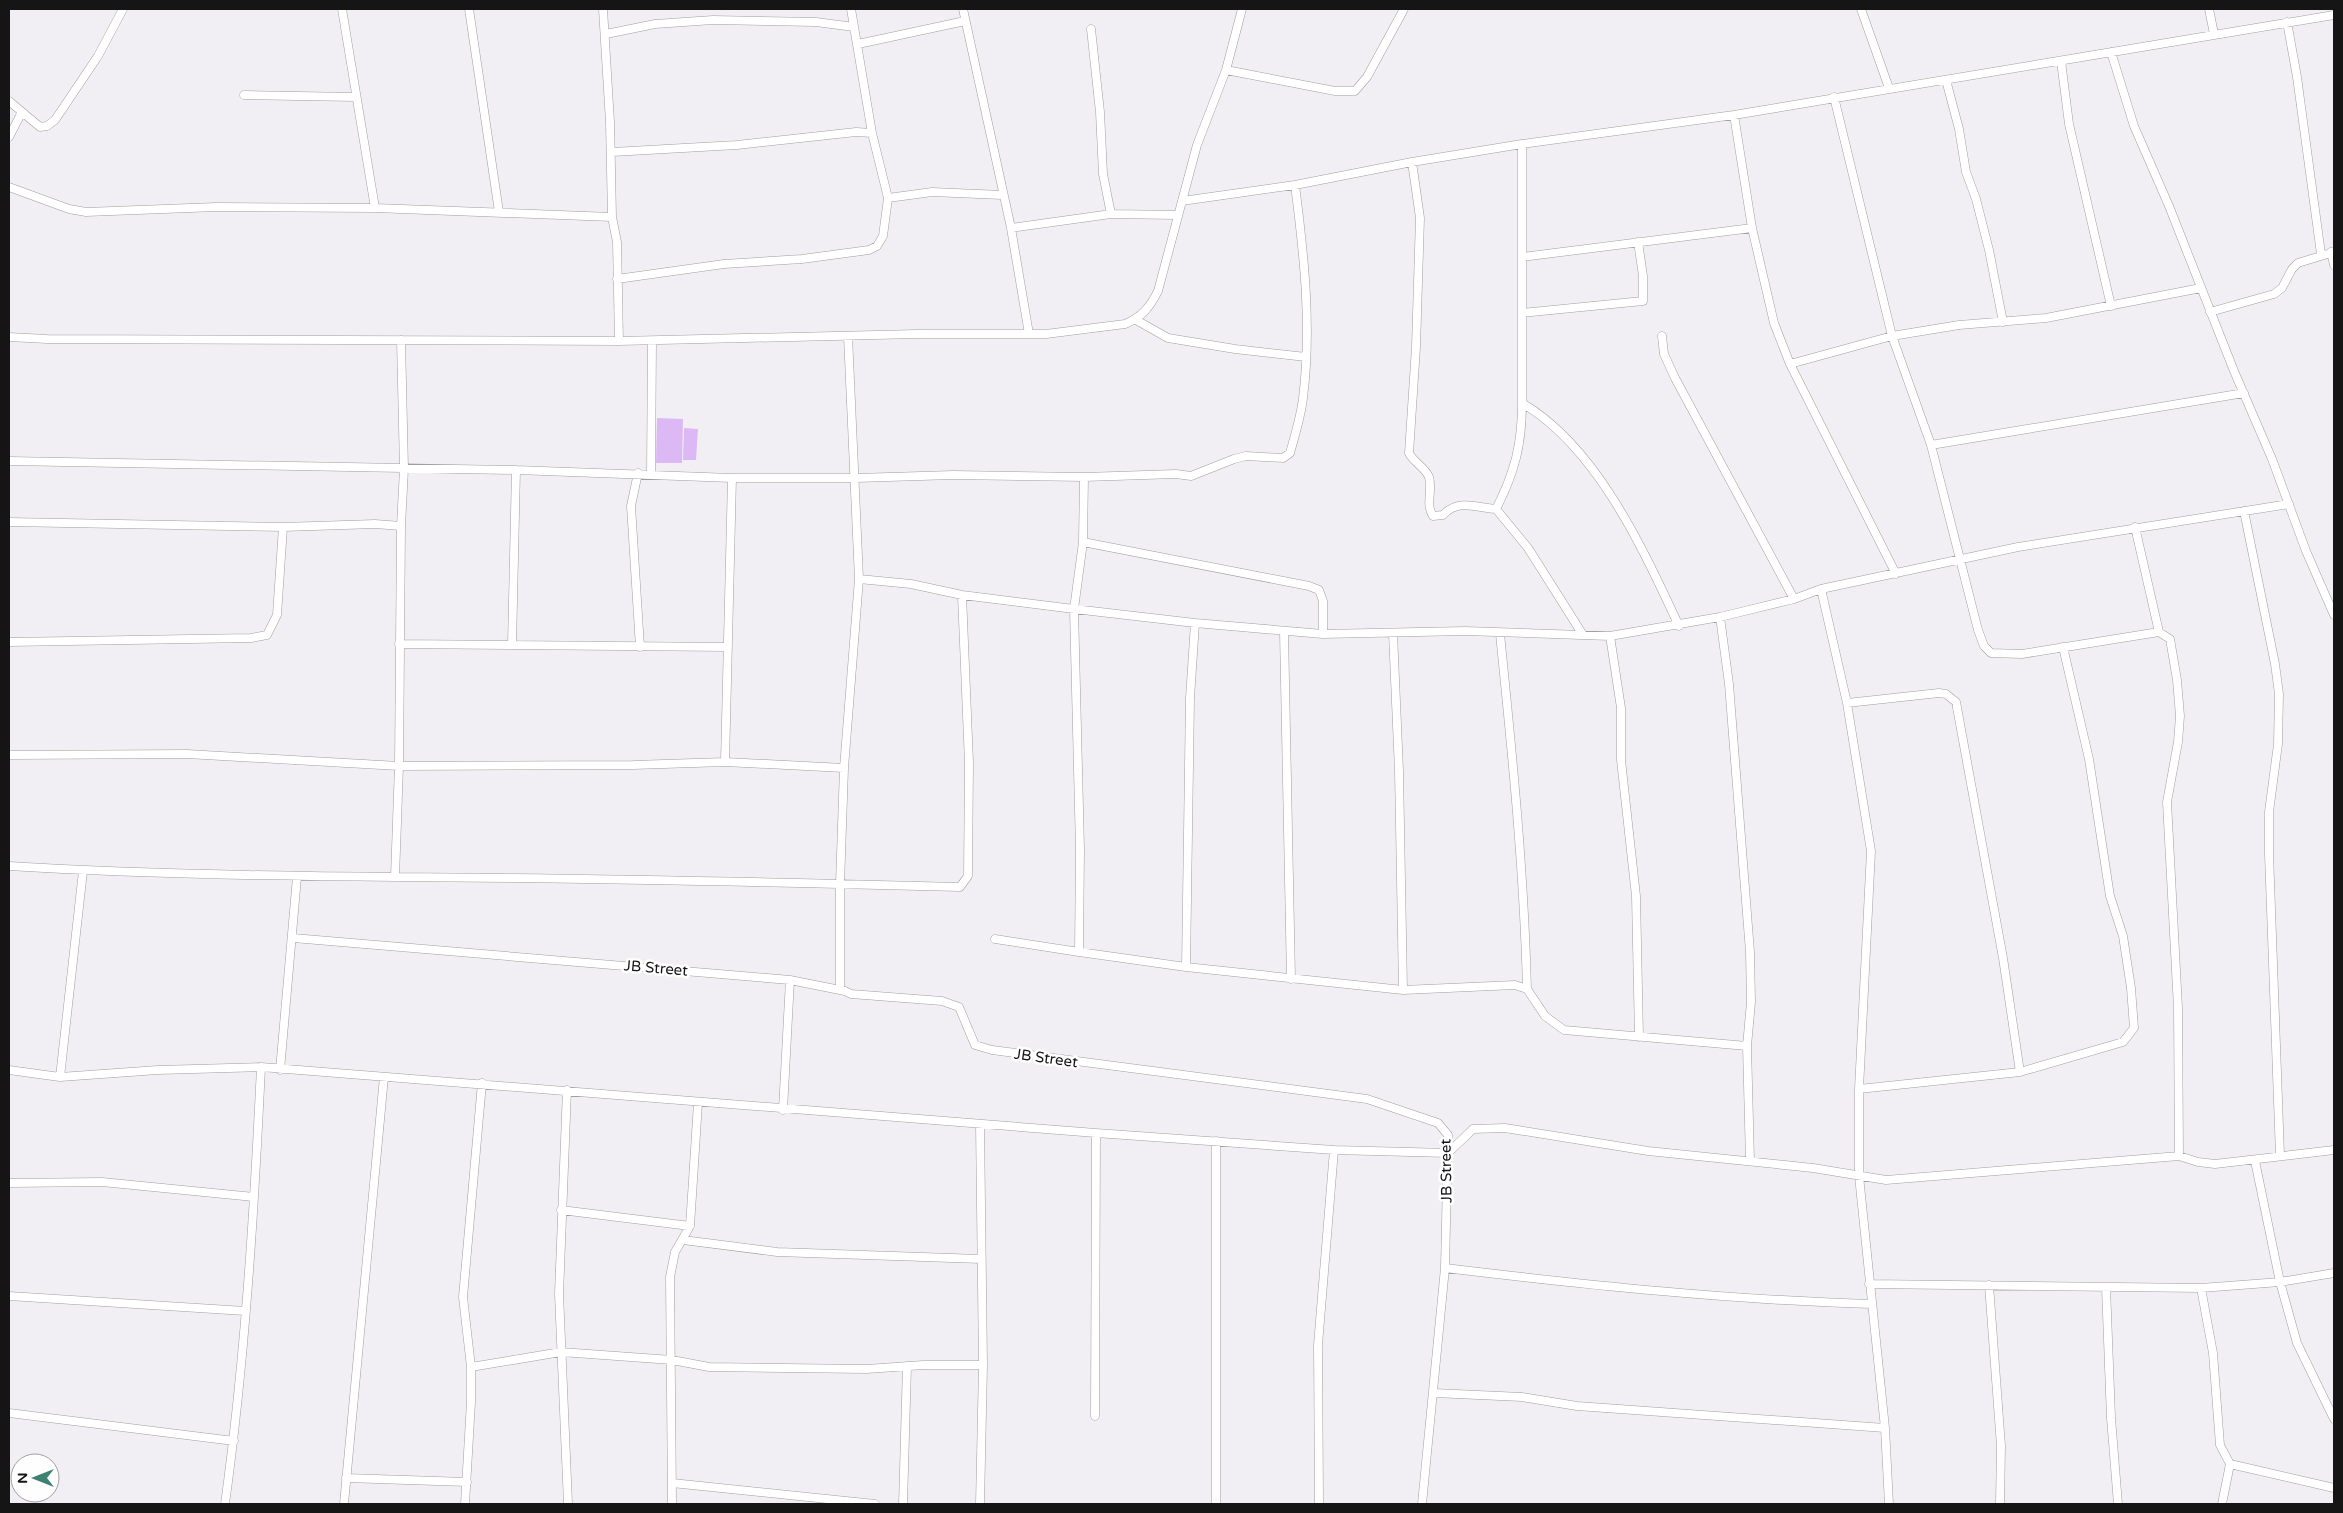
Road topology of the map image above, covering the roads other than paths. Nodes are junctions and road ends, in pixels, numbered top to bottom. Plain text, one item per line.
1 (123, 9) edge
2 (342, 9) edge
3 (469, 9) edge
4 (603, 9) edge
5 (852, 9) edge
6 (963, 9) edge
7 (1242, 9) edge
8 (1404, 9) edge
9 (1861, 9) edge
10 (2209, 9) edge
11 (2334, 15) edge
12 (965, 21) junction
13 (2287, 22) junction
14 (854, 27) junction
15 (1091, 29) dead end
16 (606, 34) junction
17 (2214, 34) junction
18 (858, 44) junction
19 (2111, 52) junction
20 (2061, 61) junction
21 (1226, 70) junction
22 (1946, 80) junction
23 (1889, 88) junction
24 (244, 95) dead end
25 (356, 97) junction
26 (1834, 97) junction
27 (9, 101) edge
28 (22, 112) junction
29 (1734, 115) junction
30 (872, 133) junction
31 (9, 137) edge
32 (1522, 144) junction
33 (612, 152) junction
34 (1412, 162) junction
35 (1295, 185) junction
36 (9, 187) edge
37 (1002, 195) junction
38 (888, 198) junction
39 (1182, 201) junction
40 (376, 208) junction
41 (499, 212) junction
42 (1111, 214) junction
43 (1178, 215) junction
44 (612, 216) junction
45 (1010, 228) junction
46 (1752, 228) junction
47 (1638, 242) junction
48 (2332, 252) edge
49 (2321, 254) junction
50 (1522, 257) junction
51 (2334, 265) edge
52 (617, 279) junction
53 (2201, 288) junction
54 (2111, 306) junction
55 (2210, 312) junction
56 (1522, 313) junction
57 (1136, 320) junction
58 (2003, 322) junction
59 (1029, 334) junction
60 (848, 336) junction
61 (1662, 336) dead end
62 (1892, 336) junction
63 (9, 337) edge
64 (401, 340) junction
65 (652, 340) junction
66 (619, 341) junction
67 (1306, 356) junction
68 (1790, 364) junction
69 (2244, 393) junction
70 (1522, 403) junction
71 (1931, 445) junction
72 (9, 461) edge
73 (404, 468) junction
74 (516, 470) junction
75 (638, 473) junction
76 (650, 473) junction
77 (1084, 477) junction
78 (732, 478) junction
79 (856, 478) junction
80 (2289, 504) junction
81 (1496, 509) junction
82 (2244, 512) junction
83 (9, 522) edge
84 (401, 526) junction
85 (283, 527) junction
86 (2136, 528) junction
87 (1084, 542) junction
88 (1961, 558) junction
89 (1896, 574) junction
90 (860, 579) junction
91 (1821, 590) junction
92 (962, 595) junction
93 (1794, 599) junction
94 (1074, 609) junction
95 (2334, 615) edge
96 (1720, 617) junction
97 (1195, 623) junction
98 (1679, 626) junction
99 (1284, 632) junction
100 (2159, 632) junction
101 (1393, 633) junction
102 (1323, 634) junction
103 (1500, 634) junction
104 (1582, 635) junction
105 (1610, 636) junction
106 (9, 642) edge
107 (399, 644) junction
108 (512, 645) junction
109 (640, 647) junction
110 (728, 647) junction
111 (2063, 647) junction
112 (1846, 703) junction
113 (9, 755) edge
114 (725, 762) junction
115 (398, 766) junction
116 (844, 768) junction
117 (9, 866) edge
118 (84, 871) junction
119 (297, 877) junction
120 (395, 877) junction
121 (840, 884) junction
122 (293, 938) junction
123 (995, 939) dead end
124 (1079, 952) junction
125 (1186, 967) junction
126 (1291, 979) junction
127 (790, 980) junction
128 (1527, 989) junction
129 (840, 990) junction
130 (1403, 990) junction
131 (1639, 1037) junction
132 (1747, 1046) junction
133 (261, 1068) junction
134 (9, 1070) edge
135 (280, 1070) junction
136 (2020, 1072) junction
137 (60, 1077) junction
138 (384, 1077) junction
139 (482, 1083) junction
140 (1859, 1089) junction
141 (567, 1090) junction
142 (698, 1104) junction
143 (784, 1110) junction
144 (980, 1124) junction
145 (1096, 1133) junction
146 (1216, 1140) junction
147 (1334, 1150) junction
148 (2334, 1150) edge
149 (1448, 1153) junction
150 (2280, 1155) junction
151 (2179, 1156) junction
152 (1750, 1161) junction
153 (2254, 1161) junction
154 (1859, 1176) junction
155 (9, 1184) edge
156 (254, 1197) junction
157 (561, 1210) junction
158 (690, 1226) junction
159 (683, 1240) junction
160 (981, 1259) junction
161 (1445, 1268) junction
162 (2334, 1272) edge
163 (2280, 1282) junction
164 (1869, 1284) junction
165 (1989, 1285) junction
166 (2106, 1287) junction
167 (2201, 1288) junction
168 (9, 1296) edge
169 (1872, 1304) junction
170 (245, 1311) junction
171 (561, 1352) junction
172 (672, 1360) junction
173 (983, 1365) junction
174 (907, 1366) junction
175 (471, 1367) junction
176 (1434, 1393) junction
177 (9, 1413) edge
178 (1095, 1416) dead end
179 (2334, 1420) edge
180 (1884, 1428) junction
181 (234, 1441) junction
182 (2230, 1464) junction
183 (346, 1478) junction
184 (467, 1482) junction
185 (672, 1482) junction
186 (2334, 1488) edge
187 (225, 1504) edge
188 (344, 1504) edge
189 (465, 1504) edge
190 (568, 1504) edge
191 (672, 1504) edge
192 (875, 1504) edge
193 (903, 1504) edge
194 (980, 1504) edge
195 (1216, 1504) edge
196 (1319, 1504) edge
197 (1422, 1504) edge
198 (1889, 1504) edge
199 (2000, 1504) edge
200 (2118, 1504) edge
201 (2222, 1504) edge

1 - 28 street
2 - 25 street
3 - 41 street
4 - 16 street
5 - 14 street
6 - 12 street
7 - 21 street
8 - 21 street
9 - 23 street
10 - 17 street
11 - 13 street
12 - 18 street
12 - 37 street
13 - 17 street
13 - 49 street
14 - 16 street
14 - 18 street
15 - 42 street
16 - 33 street
17 - 19 street
18 - 30 street
19 - 20 street
19 - 53 street
20 - 22 street
20 - 54 street
21 - 39 street
22 - 23 street
22 - 58 street
23 - 26 street
24 - 25 street
25 - 40 street
26 - 29 street
26 - 62 street
27 - 28 street
28 - 31 street
29 - 32 street
29 - 46 street
30 - 33 street
30 - 38 street
32 - 34 street
32 - 50 street
33 - 44 street
34 - 35 street
34 - 81 street
35 - 39 street
35 - 67 street
36 - 40 street
37 - 38 street
37 - 45 street
38 - 52 street
39 - 43 street
40 - 41 street
41 - 44 street
42 - 43 street
42 - 45 street
43 - 57 street
44 - 52 street
45 - 59 street
46 - 47 street
46 - 68 street
47 - 50 street
47 - 56 street
48 - 49 street
48 - 51 street
49 - 55 street
50 - 56 street
52 - 66 street
53 - 54 street
53 - 55 street
54 - 58 street
55 - 69 street
56 - 70 street
57 - 59 street
57 - 67 street
58 - 62 street
59 - 60 street
60 - 65 street
60 - 79 street
61 - 93 street
62 - 68 street
62 - 71 street
63 - 64 street
64 - 66 street
64 - 73 street
65 - 66 street
65 - 76 street
67 - 77 street
68 - 89 street
69 - 71 street
69 - 80 street
70 - 81 street
70 - 98 street
71 - 88 street
72 - 73 street
73 - 74 street
73 - 84 street
74 - 75 street
74 - 108 street
75 - 76 street
75 - 109 street
76 - 78 street
77 - 79 street
77 - 87 street
78 - 79 street
78 - 110 street
79 - 90 street
80 - 82 street
80 - 95 street
81 - 104 street
82 - 86 street
82 - 150 street
83 - 85 street
84 - 85 street
84 - 107 street
85 - 106 street
86 - 88 street
86 - 100 street
87 - 94 street
87 - 102 street
88 - 89 street
88 - 111 street
89 - 91 street
90 - 92 street
90 - 116 street
91 - 93 street
91 - 112 street
92 - 94 street
92 - 121 street
93 - 96 street
94 - 97 street
94 - 124 street
96 - 98 street
96 - 132 street
97 - 99 street
97 - 125 street
98 - 105 street
99 - 102 street
99 - 126 street
100 - 111 street
100 - 151 street
101 - 102 street
101 - 103 street
101 - 130 street
103 - 104 street
103 - 128 street
104 - 105 street
105 - 131 street
107 - 108 street
107 - 115 street
108 - 109 street
109 - 110 street
110 - 114 street
111 - 136 street
112 - 136 street
112 - 140 street
113 - 115 street
114 - 115 street
114 - 116 street
115 - 120 street
116 - 121 street
117 - 118 street
118 - 119 street
118 - 137 street
119 - 120 street
119 - 122 street
120 - 121 street
121 - 129 street
122 - 127 street, JB Street
122 - 135 street
123 - 124 street
124 - 125 street
125 - 126 street
126 - 130 street
127 - 129 street, JB Street
127 - 143 street
128 - 130 street
128 - 131 street
129 - 149 street, JB Street
131 - 132 street
132 - 152 street
133 - 135 street
133 - 137 street
133 - 156 street
134 - 137 street
135 - 138 street
136 - 140 street
138 - 139 street
138 - 183 street
139 - 141 street
139 - 175 street
140 - 154 street
141 - 142 street
141 - 157 street
142 - 143 street
142 - 158 street
143 - 144 street
144 - 145 street
144 - 160 street
145 - 146 street
145 - 178 street
146 - 147 street
146 - 195 street
147 - 149 street
147 - 196 street
148 - 150 street
149 - 152 street
149 - 161 street, JB Street
150 - 153 street
151 - 153 street
151 - 154 street
152 - 154 street
153 - 163 street
154 - 164 street
155 - 156 street
156 - 170 street
157 - 158 street
157 - 171 street
158 - 159 street
159 - 160 street
159 - 172 street
160 - 173 street
161 - 169 street
161 - 176 street, JB Street
162 - 163 street
163 - 167 street
163 - 179 street
164 - 165 street
164 - 169 street
165 - 166 street
165 - 199 street
166 - 167 street
166 - 200 street
167 - 182 street
168 - 170 street
169 - 180 street
170 - 181 street
171 - 172 street
171 - 175 street
171 - 190 street
172 - 174 street
172 - 185 street
173 - 174 street
173 - 194 street
174 - 193 street
175 - 184 street
176 - 180 street
176 - 197 street, JB Street
177 - 181 street
180 - 198 street
181 - 187 street
182 - 186 street
182 - 201 street
183 - 184 street
183 - 188 street
184 - 189 street
185 - 191 street
185 - 192 street

